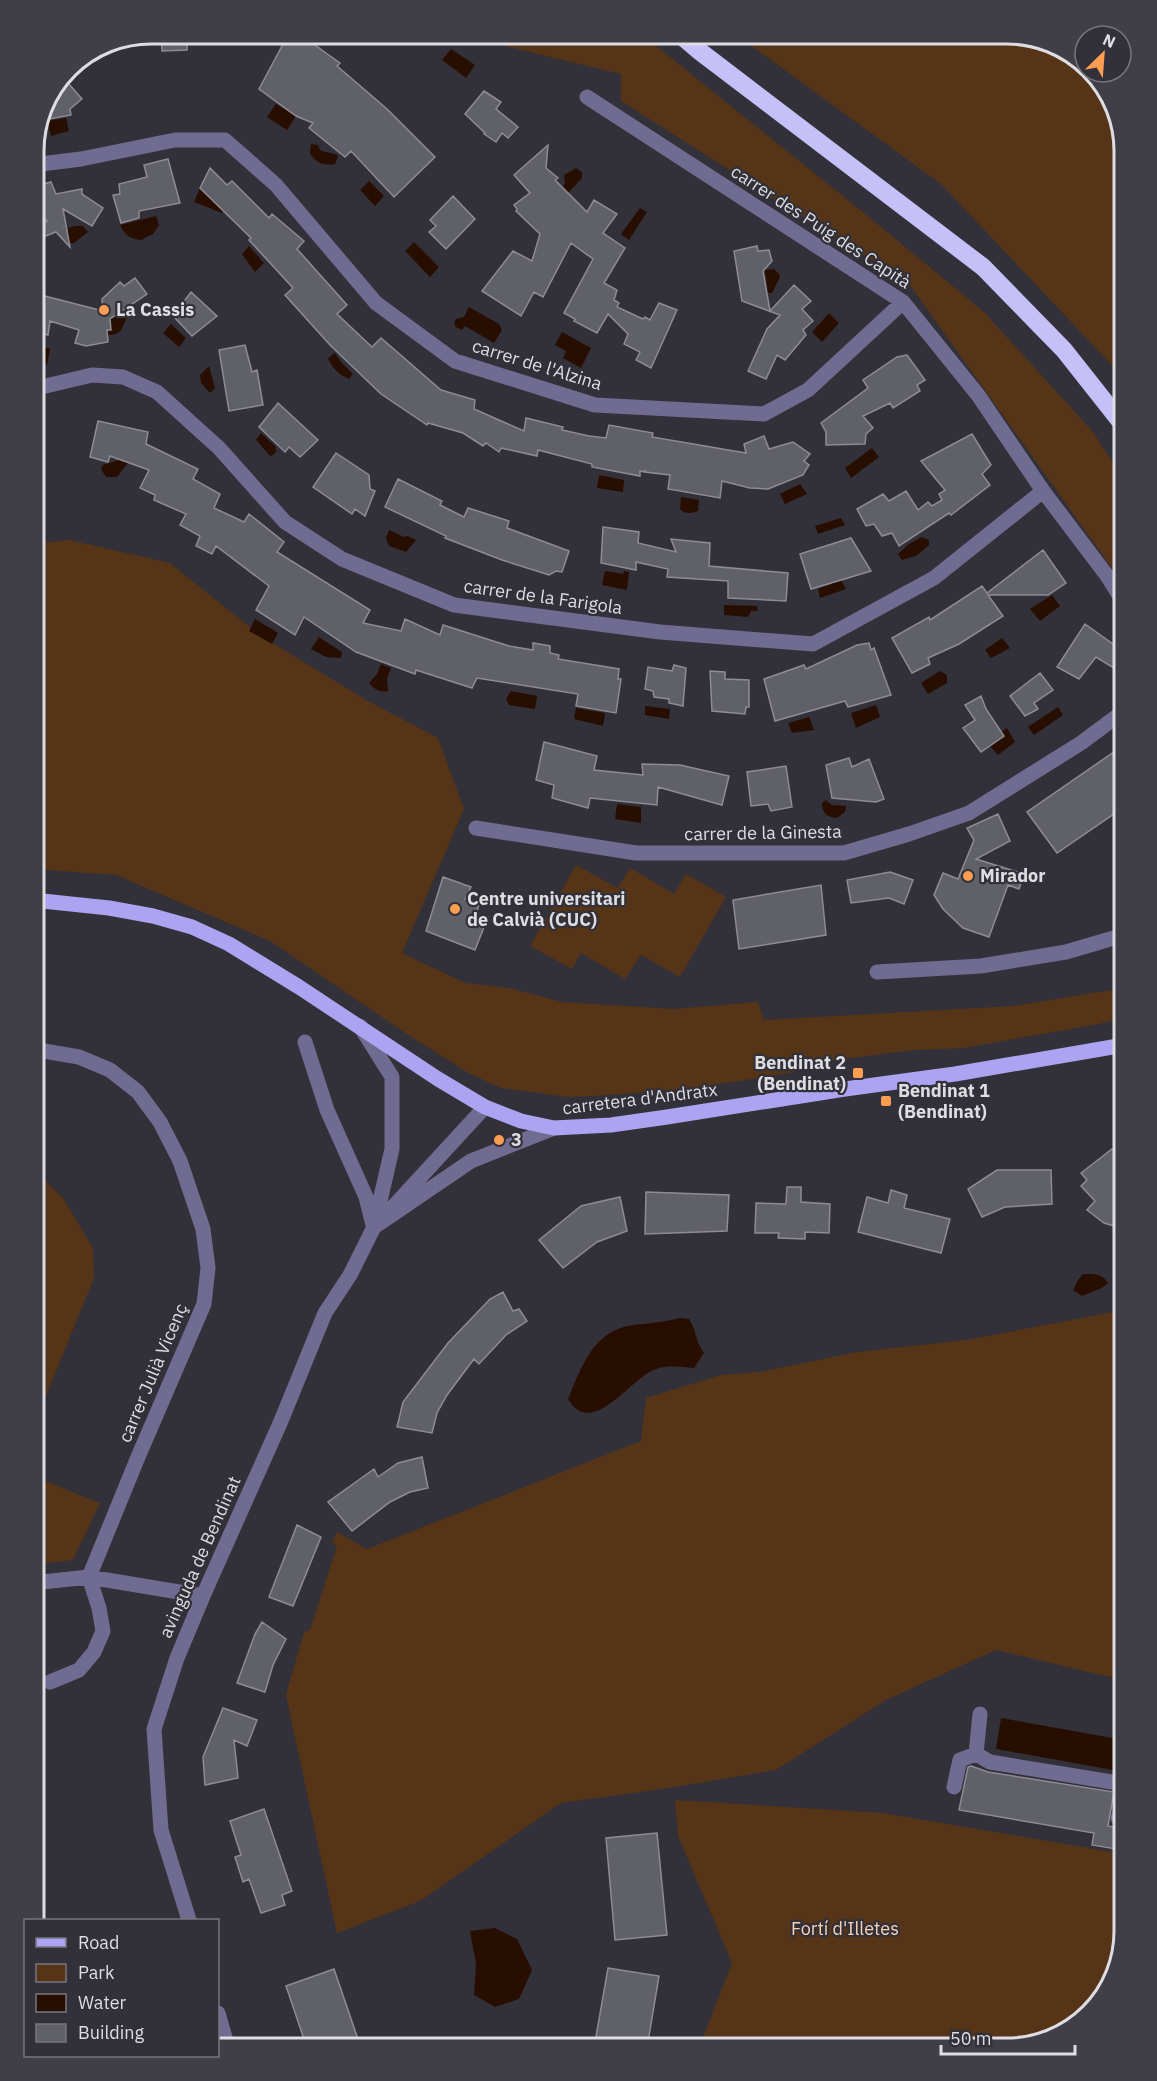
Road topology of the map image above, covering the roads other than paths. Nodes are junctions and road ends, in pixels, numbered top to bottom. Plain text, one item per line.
1 (691, 44) edge
2 (587, 97) dead end
3 (44, 164) edge
4 (903, 302) junction
5 (44, 386) edge
6 (1114, 413) edge
7 (1043, 491) junction
8 (1114, 587) edge
9 (1114, 718) edge
10 (476, 828) dead end
11 (44, 901) edge
12 (1114, 938) edge
13 (877, 972) dead end
14 (360, 1026) junction
15 (305, 1042) dead end
16 (1114, 1047) edge
17 (44, 1051) edge
18 (486, 1107) junction
19 (554, 1128) junction
20 (374, 1227) junction
21 (89, 1577) junction
22 (44, 1582) edge
23 (203, 1596) junction
24 (50, 1682) dead end
25 (981, 1714) dead end
26 (976, 1754) junction
27 (1114, 1782) edge
28 (954, 1787) dead end
29 (189, 1919) edge
30 (219, 2016) edge
31 (225, 2037) edge

1 - 6 highway
2 - 4 street, carrer des Puig des Capità
3 - 4 street, carrer de l'Alzina
4 - 7 street, carrer des Puig des Capità
5 - 7 street, carrer de la Farigola
7 - 8 street, carrer des Puig des Capità
9 - 10 street, carrer de la Ginesta
11 - 14 main road, carretera d'Andratx
12 - 13 street
14 - 18 main road, carretera d'Andratx
14 - 20 street, avinguda de Bendinat
15 - 20 street
16 - 19 main road, carretera d'Andratx
17 - 21 street, carrer Julià Vicenç
18 - 19 main road, carretera d'Andratx
18 - 20 street, avinguda de Bendinat
19 - 20 street, avinguda de Bendinat
20 - 23 street, avinguda de Bendinat
21 - 22 street
21 - 23 street
21 - 24 street
23 - 29 street, avinguda de Bendinat
25 - 26 street
26 - 27 street
26 - 28 street
30 - 31 street

